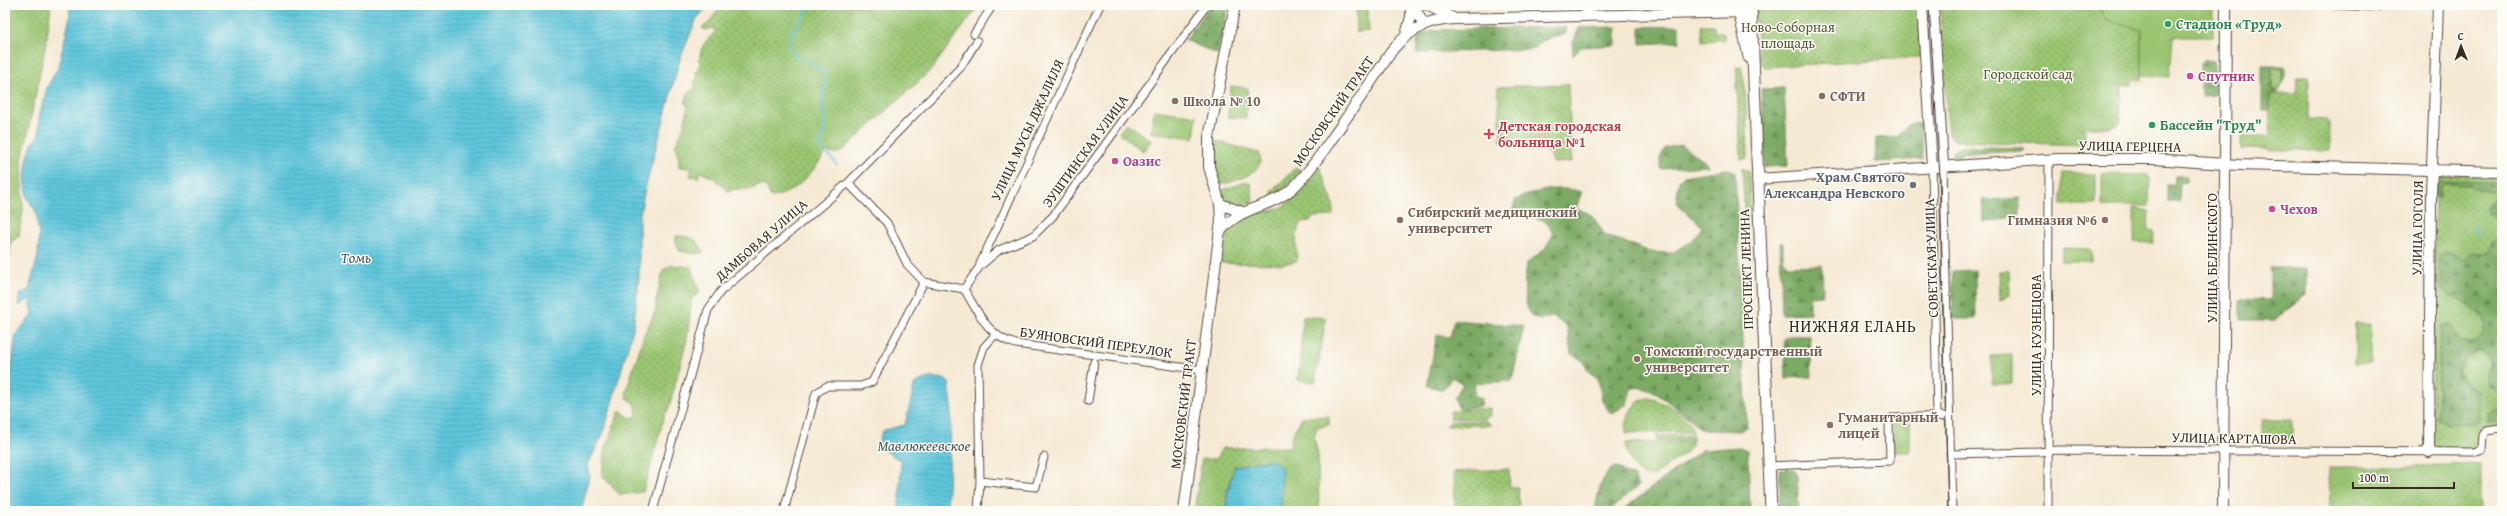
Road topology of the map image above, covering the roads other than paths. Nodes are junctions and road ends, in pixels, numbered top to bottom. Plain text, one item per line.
1 (993, 5) edge
2 (1100, 5) edge
3 (1207, 5) edge
4 (1236, 5) edge
5 (1412, 5) edge
6 (1427, 5) edge
7 (1587, 5) edge
8 (1922, 5) edge
9 (1933, 5) edge
10 (2226, 5) edge
11 (2333, 5) edge
12 (2438, 5) edge
13 (2379, 7) dead end
14 (1752, 8) edge
15 (1739, 9) edge
16 (1587, 16) junction
17 (1455, 19) junction
18 (1426, 24) junction
19 (974, 34) dead end
20 (1406, 35) junction
21 (977, 41) dead end
22 (1752, 73) junction
23 (2049, 159) junction
24 (2225, 163) junction
25 (1943, 165) junction
26 (1932, 167) junction
27 (2432, 171) junction
28 (2502, 172) edge
29 (1757, 179) junction
30 (848, 183) junction
31 (1220, 204) junction
32 (1242, 212) junction
33 (1220, 232) junction
34 (980, 266) junction
35 (924, 282) junction
36 (964, 289) junction
37 (995, 335) junction
38 (1094, 362) dead end
39 (1202, 370) junction
40 (1088, 401) dead end
41 (1937, 416) junction
42 (1949, 416) junction
43 (2502, 429) edge
44 (2048, 451) junction
45 (2224, 452) junction
46 (2429, 452) junction
47 (1950, 454) junction
48 (1044, 457) dead end
49 (1769, 466) junction
50 (980, 481) junction
51 (653, 511) edge
52 (784, 511) edge
53 (978, 511) edge
54 (1184, 511) edge
55 (1770, 511) edge
56 (1952, 511) edge
57 (2048, 511) edge
58 (2223, 511) edge

1 - 19 street
2 - 34 street, УЛИЦА МУСЫ ДЖАЛИЛЯ
3 - 34 street, ЭУШТИНСКАЯ УЛИЦА
4 - 31 street
5 - 18 street
5 - 20 street
6 - 17 street
6 - 18 street
7 - 16 street
8 - 26 street, СОВЕТСКАЯ УЛИЦА
9 - 25 street, СОВЕТСКАЯ УЛИЦА
10 - 24 street, УЛИЦА БЕЛИНСКОГО
11 - 13 street
12 - 27 street, УЛИЦА ГОГОЛЯ
14 - 15 street, МОСКОВСКИЙ ТРАКТ
14 - 22 main road, ПРОСПЕКТ ЛЕНИНА
15 - 16 street, МОСКОВСКИЙ ТРАКТ
15 - 22 main road, ПРОСПЕКТ ЛЕНИНА
16 - 17 street, МОСКОВСКИЙ ТРАКТ
17 - 18 street, МОСКОВСКИЙ ТРАКТ
18 - 20 street, МОСКОВСКИЙ ТРАКТ
20 - 32 street, МОСКОВСКИЙ ТРАКТ
21 - 30 street, ДАМБОВАЯ УЛИЦА
22 - 29 main road, ПРОСПЕКТ ЛЕНИНА
23 - 24 street, УЛИЦА ГЕРЦЕНА
23 - 25 street, УЛИЦА ГЕРЦЕНА
23 - 44 street, УЛИЦА КУЗНЕЦОВА
24 - 27 street, УЛИЦА ГЕРЦЕНА
24 - 45 street, УЛИЦА БЕЛИНСКОГО
25 - 26 street, УЛИЦА ГЕРЦЕНА
25 - 42 street, СОВЕТСКАЯ УЛИЦА
26 - 29 street, УЛИЦА ГЕРЦЕНА
26 - 41 street, СОВЕТСКАЯ УЛИЦА
27 - 28 street, УЛИЦА ГЕРЦЕНА
27 - 46 street, УЛИЦА ГОГОЛЯ
29 - 49 main road, ПРОСПЕКТ ЛЕНИНА
30 - 35 street
30 - 51 street, ДАМБОВАЯ УЛИЦА
31 - 32 street
31 - 33 street
32 - 33 street, МОСКОВСКИЙ ТРАКТ
33 - 39 street, МОСКОВСКИЙ ТРАКТ
34 - 36 street, ЭУШТИНСКАЯ УЛИЦА
35 - 36 street
35 - 52 street
36 - 37 street
37 - 39 street, БУЯНОВСКИЙ ПЕРЕУЛОК
37 - 50 street
38 - 40 street
39 - 54 street, МОСКОВСКИЙ ТРАКТ
41 - 42 street
41 - 49 street
42 - 47 street, СОВЕТСКАЯ УЛИЦА
43 - 46 street, УЛИЦА КАРТАШОВА
44 - 45 street, УЛИЦА КАРТАШОВА
44 - 47 street, УЛИЦА КАРТАШОВА
44 - 57 street, УЛИЦА КУЗНЕЦОВА
45 - 46 street, УЛИЦА КАРТАШОВА
45 - 58 street, УЛИЦА БЕЛИНСКОГО
47 - 56 street, СОВЕТСКАЯ УЛИЦА
48 - 50 street
49 - 55 main road, ПРОСПЕКТ ЛЕНИНА
50 - 53 street

